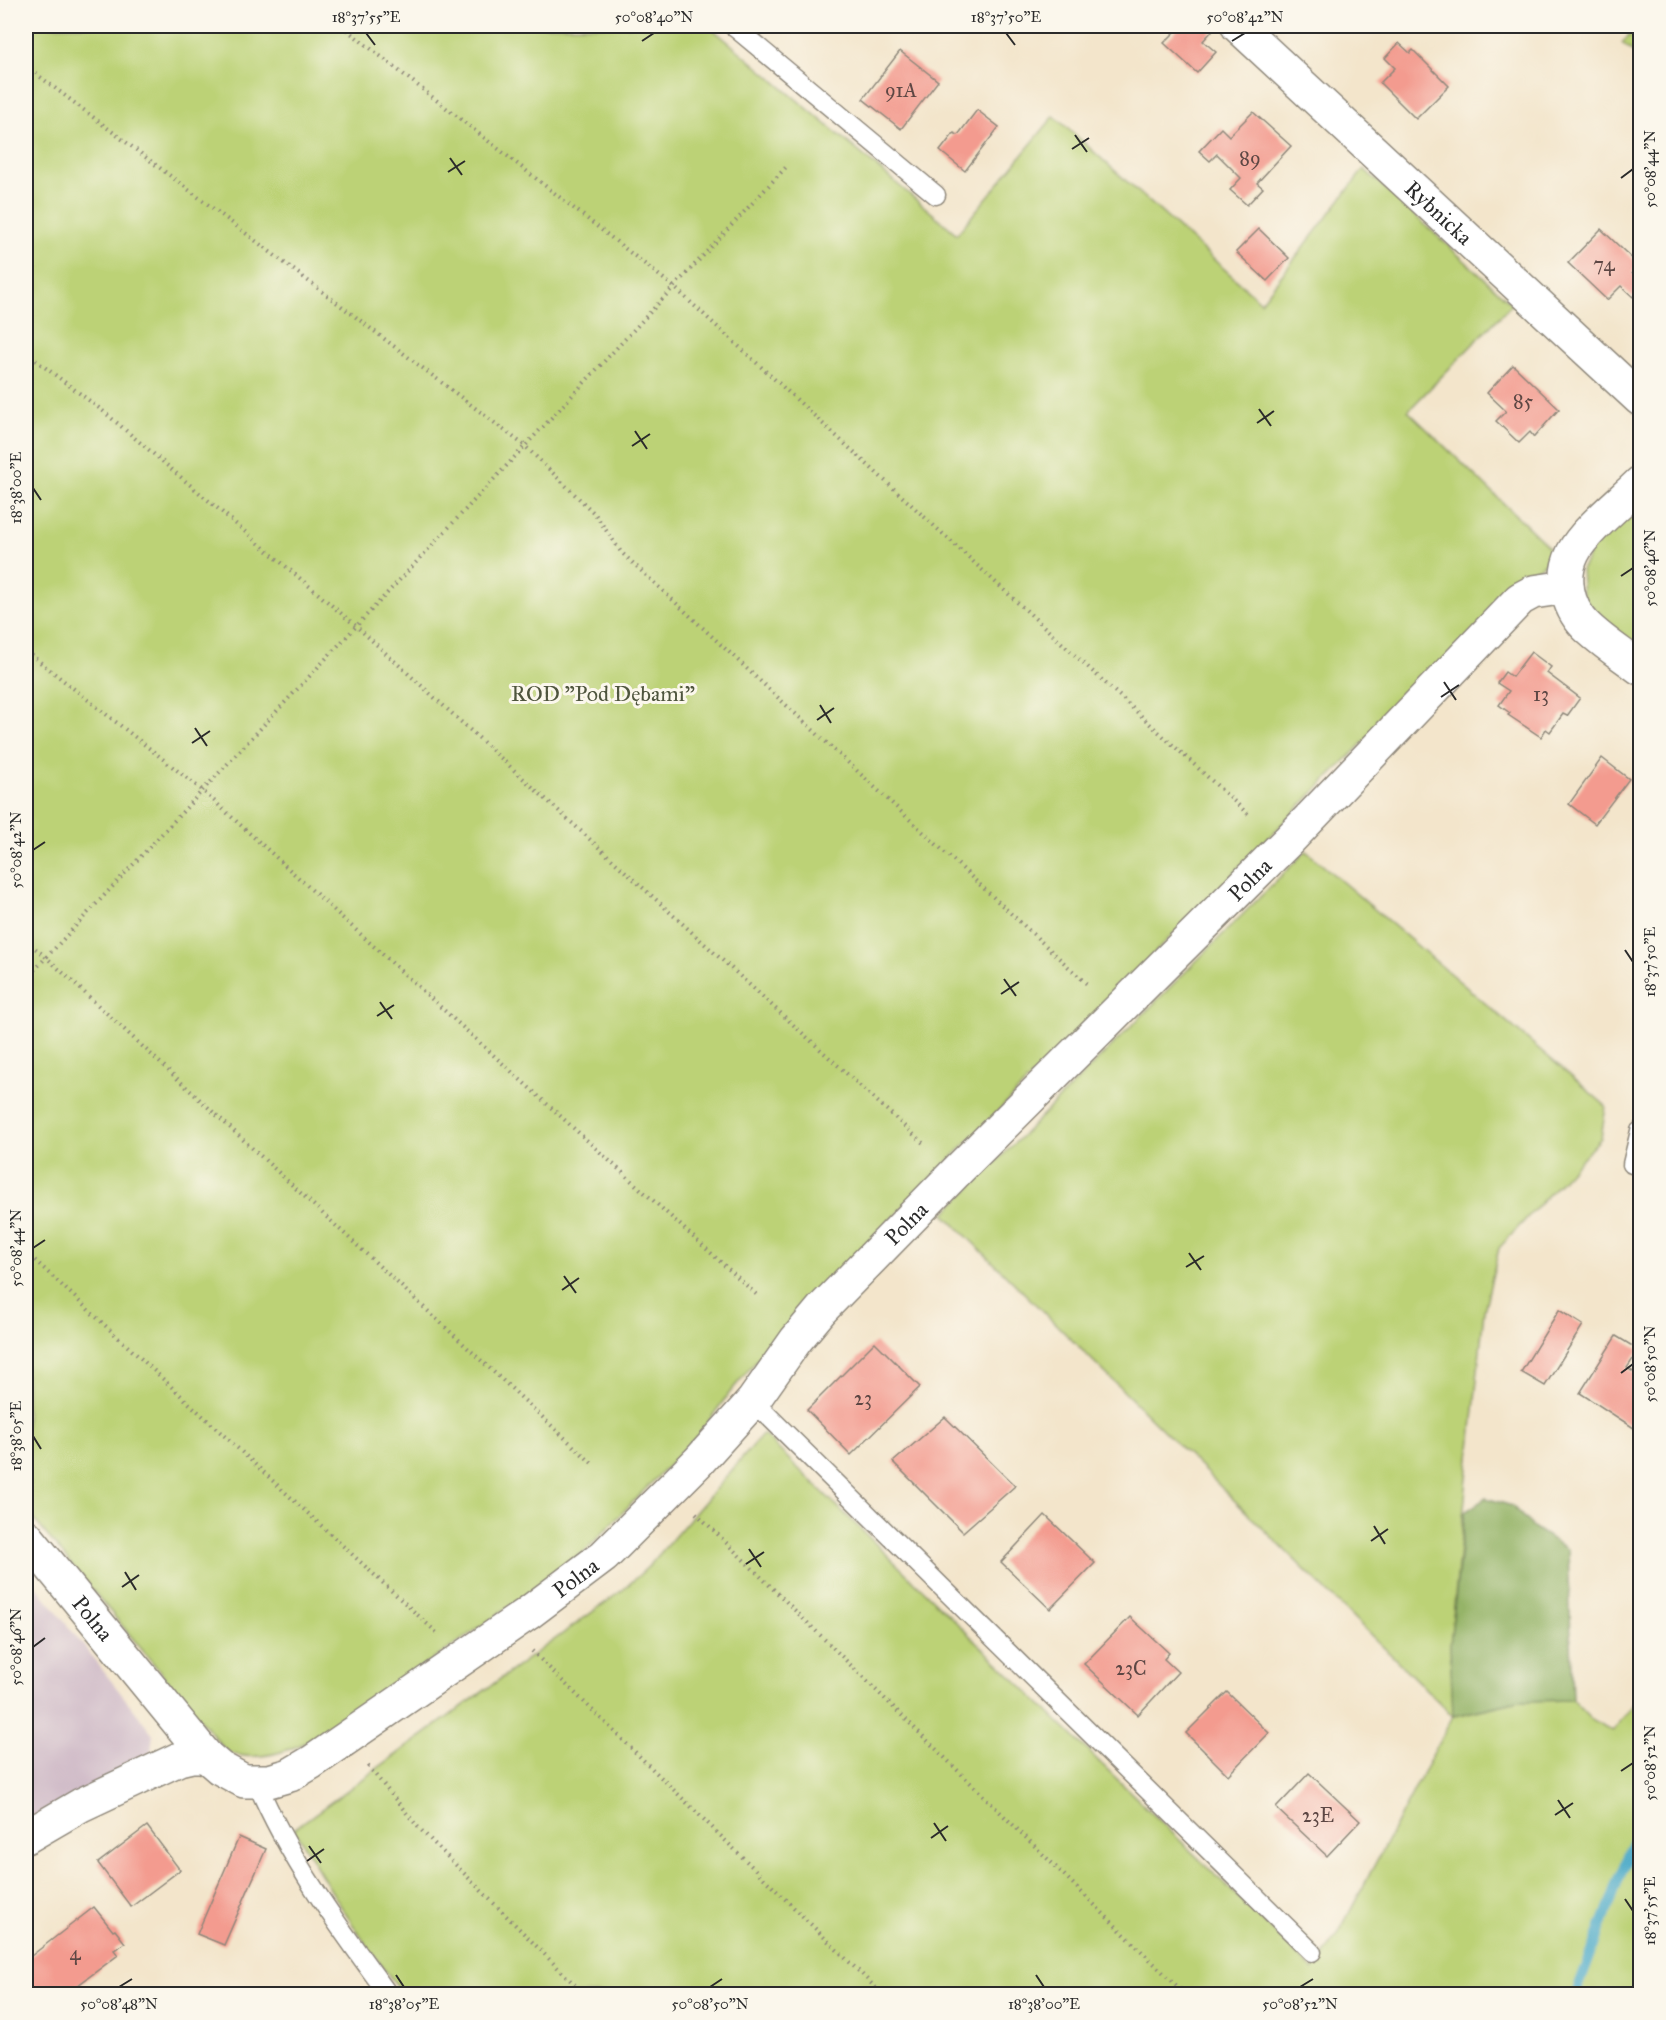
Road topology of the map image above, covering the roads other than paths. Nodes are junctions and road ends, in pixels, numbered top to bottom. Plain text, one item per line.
1 (733, 26) edge
2 (1238, 26) edge
3 (936, 195) dead end
4 (1641, 399) edge
5 (1641, 483) edge
6 (1567, 587) junction
7 (1641, 668) edge
8 (1641, 1131) edge
9 (1632, 1164) dead end
10 (753, 1401) junction
11 (26, 1536) edge
12 (206, 1756) junction
13 (256, 1781) junction
14 (26, 1836) edge
15 (1312, 1952) dead end
16 (388, 1995) edge

1 - 3 lane
2 - 4 street, Rybnicka
5 - 6 street
6 - 7 street
6 - 10 street, Polna
8 - 9 lane
10 - 13 street, Polna
10 - 15 lane
11 - 12 street, Polna
12 - 13 street, Polna
12 - 14 street
13 - 16 lane

